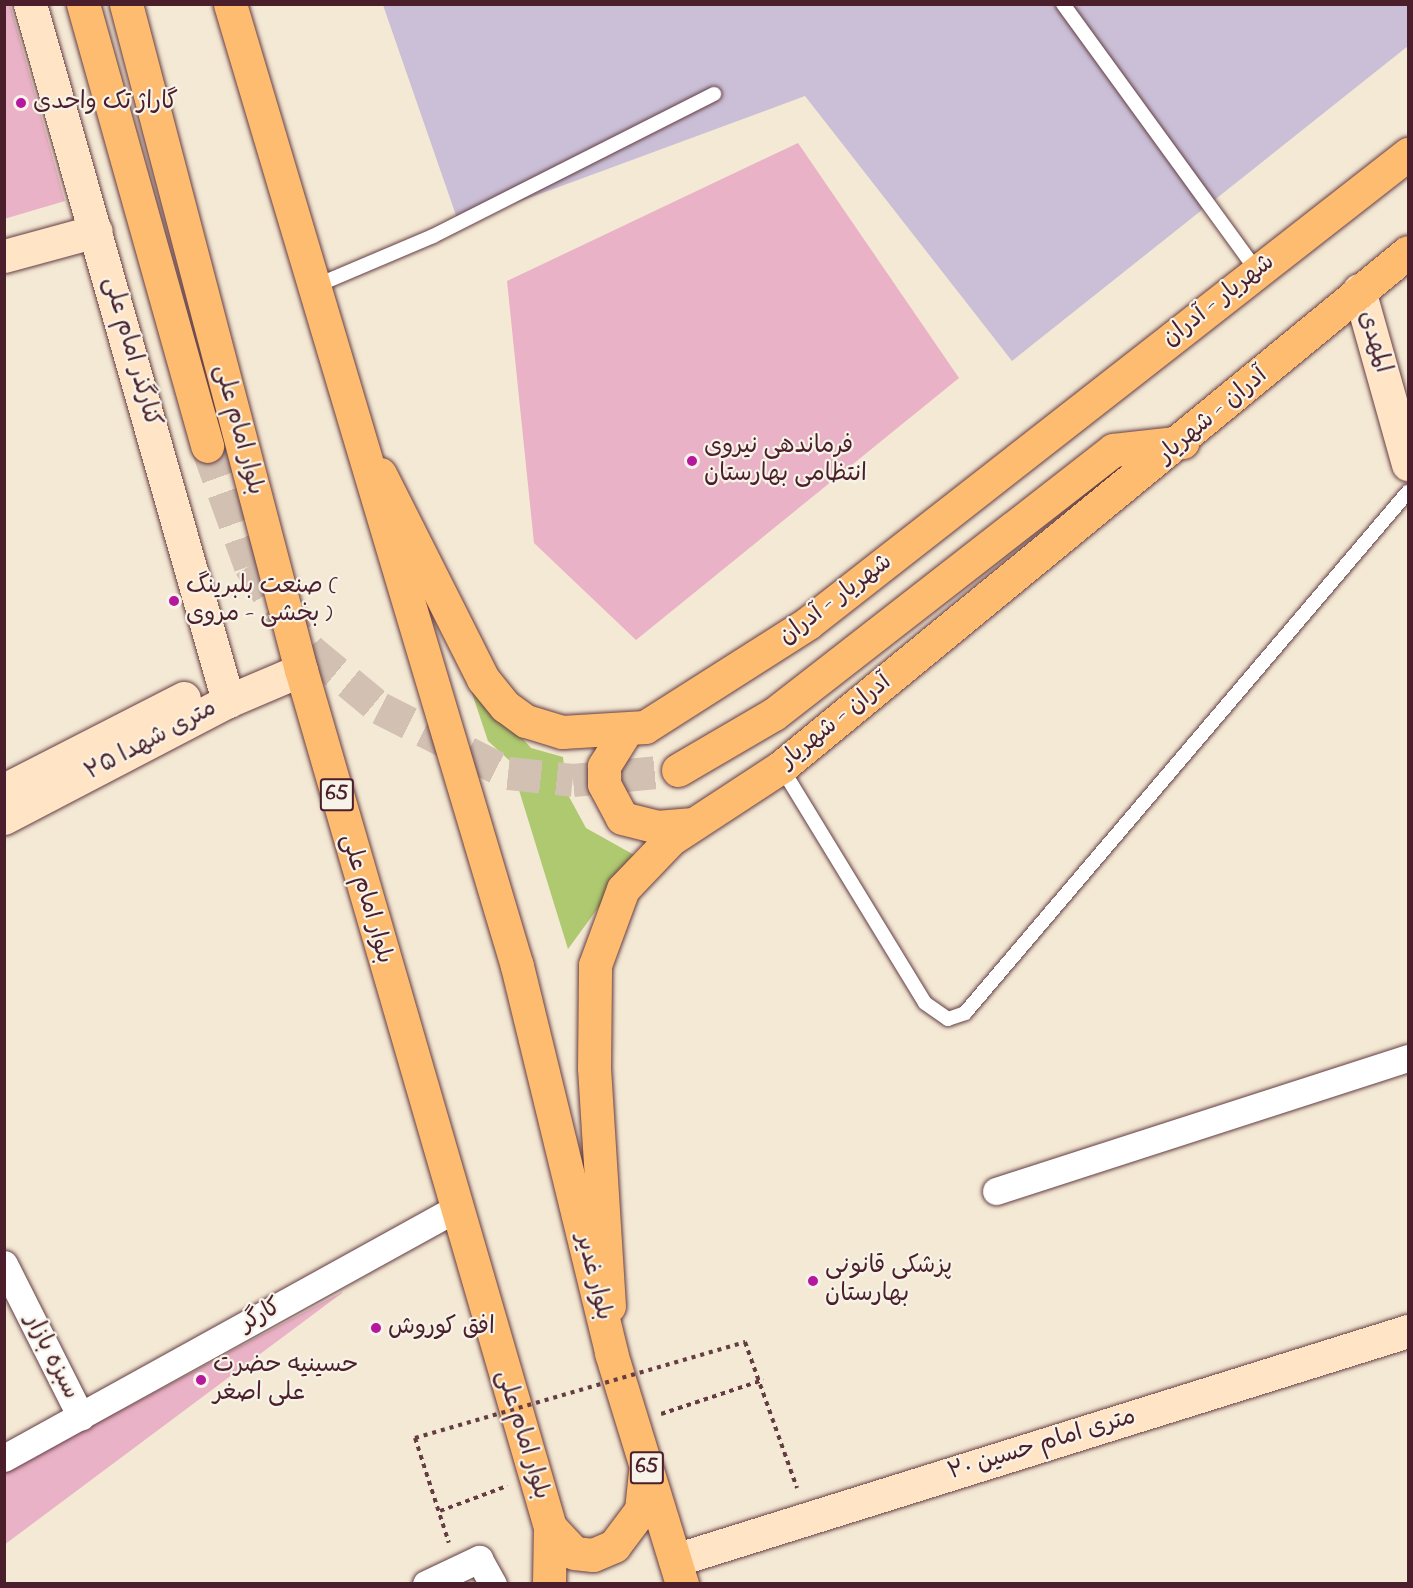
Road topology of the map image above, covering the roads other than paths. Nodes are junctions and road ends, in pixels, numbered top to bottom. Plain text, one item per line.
1 (30, 4) edge
2 (83, 4) edge
3 (126, 4) edge
4 (230, 4) edge
5 (1063, 4) edge
6 (714, 94) dead end
7 (1408, 154) edge
8 (96, 231) junction
9 (1408, 252) edge
10 (4, 256) edge
11 (1257, 271) junction
12 (313, 287) junction
13 (1359, 290) junction
14 (343, 397) junction
15 (1402, 418) edge
16 (1183, 442) junction
17 (207, 446) tunnel mouth
18 (1408, 464) edge
19 (1408, 492) edge
20 (298, 660) junction
21 (225, 691) junction
22 (627, 729) junction
23 (781, 767) junction
24 (678, 770) tunnel mouth
25 (4, 790) edge
26 (4, 818) edge
27 (693, 824) junction
28 (1408, 1058) edge
29 (996, 1191) dead end
30 (455, 1209) junction
31 (4, 1264) edge
32 (1408, 1331) edge
33 (611, 1353) junction
34 (81, 1417) junction
35 (644, 1457) junction
36 (4, 1458) edge
37 (550, 1527) junction
38 (678, 1572) edge
39 (426, 1584) edge
40 (493, 1584) edge
41 (549, 1584) edge

1 - 8 street, کنارگذر امام علی
2 - 17 main road
3 - 20 main road, بلوار امام علی / 65
4 - 12 main road, 65
5 - 11 lane
6 - 12 lane
7 - 11 main road, شهریار - آدران
8 - 10 street
8 - 21 street, کنارگذر امام علی
9 - 13 main road, آدران - شهریار
11 - 22 main road, شهریار - آدران
12 - 14 main road, 65
13 - 15 street, المهدی
13 - 16 main road, آدران - شهریار
14 - 22 main road, شهریار - آدران
14 - 33 main road, بلوار غدیر / 65
15 - 18 street, المهدی
16 - 23 main road, آدران - شهریار
16 - 24 main road
19 - 23 lane
20 - 21 street, ۲۵ متری شهدا
20 - 30 main road, بلوار امام علی / 65
21 - 25 street, ۲۵ متری شهدا
21 - 26 street, ۲۵ متری شهدا
22 - 27 main road
23 - 27 main road, آدران - شهریار
27 - 33 main road, آدران - شهریار
28 - 29 street
30 - 34 street, کارگر
30 - 37 main road, بلوار امام علی / 65
31 - 34 street, سبزه بازار
32 - 38 street, ۲۰ متری امام حسین
33 - 35 main road, بلوار غدیر / 65
34 - 36 street, کارگر
35 - 37 main road
35 - 38 main road, بلوار غدیر / 65
37 - 41 main road, بلوار امام علی / 65
39 - 40 street

